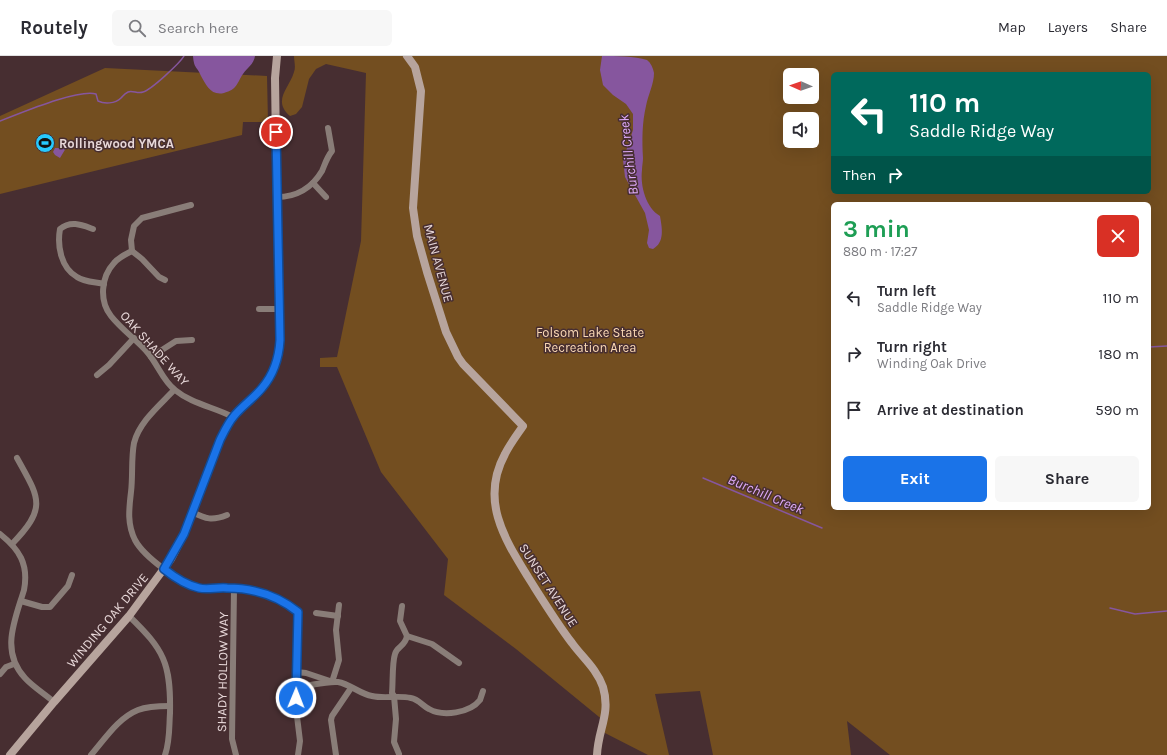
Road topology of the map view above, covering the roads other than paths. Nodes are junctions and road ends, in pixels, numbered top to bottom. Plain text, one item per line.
1 (277, 56) edge
2 (408, 56) edge
3 (328, 128) dead end
4 (313, 183) junction
5 (277, 197) junction
6 (326, 197) dead end
7 (191, 205) dead end
8 (93, 230) dead end
9 (132, 251) junction
10 (165, 280) dead end
11 (104, 284) junction
12 (259, 309) dead end
13 (280, 309) junction
14 (134, 338) junction
15 (192, 340) dead end
16 (151, 357) junction
17 (97, 375) dead end
18 (174, 390) junction
19 (233, 417) junction
20 (523, 426) joint
21 (17, 458) dead end
22 (192, 512) junction
23 (227, 516) dead end
24 (0, 534) edge
25 (12, 544) junction
26 (164, 569) junction
27 (72, 575) dead end
28 (234, 588) junction
29 (21, 601) junction
30 (339, 605) dead end
31 (402, 606) dead end
32 (316, 613) dead end
33 (129, 616) junction
34 (338, 616) junction
35 (407, 636) junction
36 (459, 663) dead end
37 (14, 664) junction
38 (296, 672) junction
39 (0, 674) edge
40 (332, 682) junction
41 (296, 687) junction
42 (351, 688) junction
43 (483, 691) dead end
44 (394, 696) junction
45 (54, 702) junction
46 (170, 706) junction
47 (399, 754) dead end
48 (10, 755) edge
49 (91, 755) edge
50 (165, 755) edge
51 (236, 755) edge
52 (298, 755) edge
53 (336, 755) edge
54 (597, 755) edge

1 - 5 street, WINDING OAK DRIVE
2 - 20 street, MAIN AVENUE
3 - 4 street
4 - 5 street
4 - 6 street
5 - 13 street, WINDING OAK DRIVE
7 - 9 street
8 - 11 street
9 - 10 street
9 - 11 street, OAK SHADE WAY
11 - 14 street, OAK SHADE WAY
12 - 13 street
13 - 19 street, WINDING OAK DRIVE
14 - 16 street, OAK SHADE WAY
14 - 17 street
15 - 16 street
16 - 18 street, OAK SHADE WAY
18 - 19 street, OAK SHADE WAY
18 - 26 street
19 - 22 street, WINDING OAK DRIVE
20 - 54 street, SUNSET AVENUE
21 - 25 street
22 - 23 street
22 - 26 street, WINDING OAK DRIVE
24 - 25 street
25 - 29 street
26 - 28 street
26 - 33 street, WINDING OAK DRIVE
27 - 29 street
28 - 38 street
28 - 51 street, SHADY HOLLOW WAY
29 - 37 street
30 - 34 street
31 - 35 street
32 - 34 street
33 - 45 street, WINDING OAK DRIVE
33 - 46 street
34 - 40 street
35 - 36 street
35 - 44 street
37 - 39 street
37 - 45 street
38 - 40 street
38 - 41 street
40 - 41 street
40 - 42 street
41 - 52 street
42 - 44 street
42 - 53 street
43 - 44 street
44 - 47 street
45 - 48 street, WINDING OAK DRIVE
46 - 49 street
46 - 50 street

